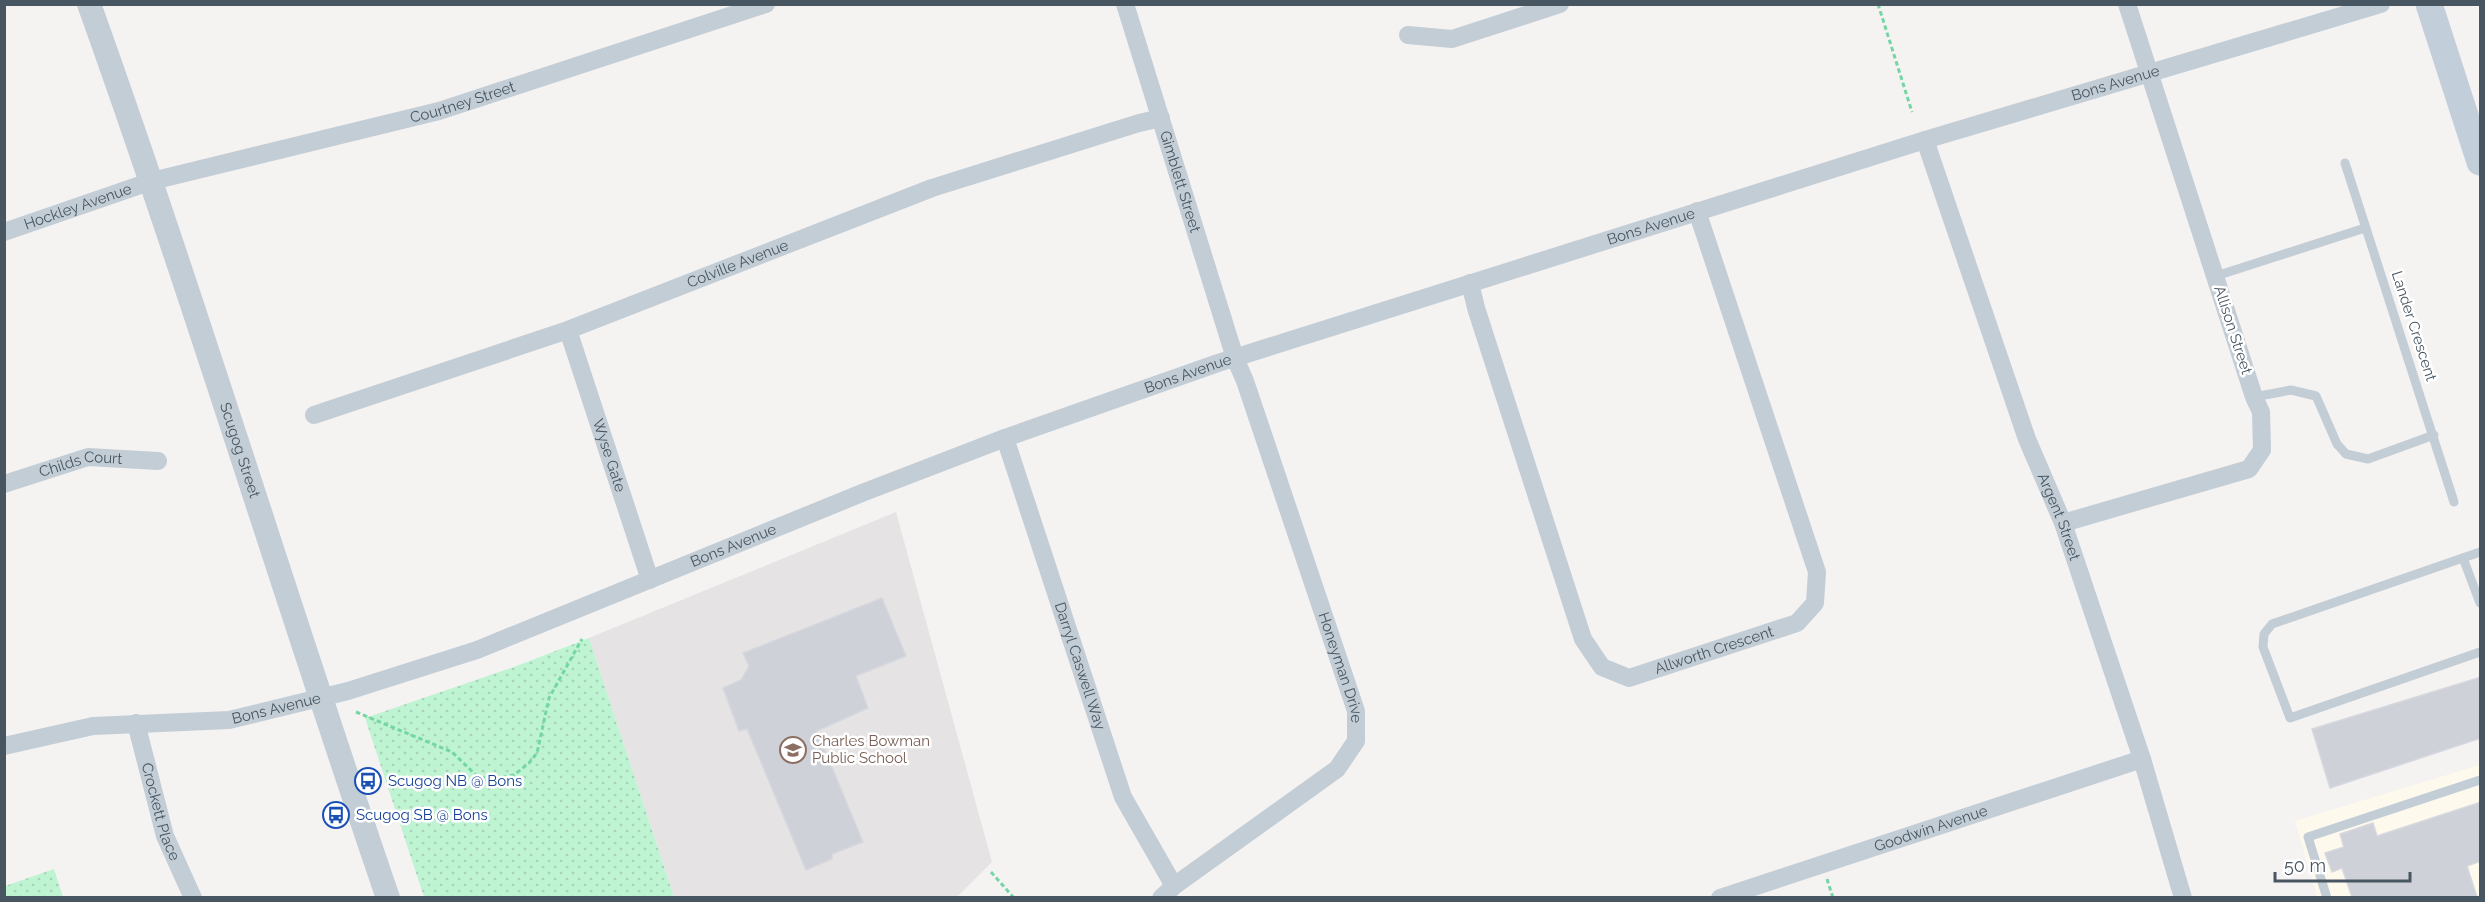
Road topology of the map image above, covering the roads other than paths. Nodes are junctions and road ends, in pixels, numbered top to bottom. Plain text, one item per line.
1 (89, 4) edge
2 (766, 4) edge
3 (1125, 4) edge
4 (1560, 4) edge
5 (2127, 4) edge
6 (2381, 4) edge
7 (2429, 4) edge
8 (1408, 35) dead end
9 (2149, 74) junction
10 (1161, 118) junction
11 (1924, 140) junction
12 (2481, 162) edge
13 (2345, 163) dead end
14 (152, 181) junction
15 (1697, 211) junction
16 (2365, 228) junction
17 (4, 232) edge
18 (2216, 276) junction
19 (1470, 283) junction
20 (568, 330) junction
21 (1235, 358) junction
22 (2254, 397) junction
23 (314, 415) dead end
24 (2434, 435) junction
25 (1005, 438) junction
26 (158, 461) dead end
27 (4, 484) edge
28 (2454, 502) dead end
29 (2063, 523) junction
30 (2481, 552) edge
31 (2463, 558) junction
32 (650, 580) junction
33 (2481, 603) edge
34 (2481, 652) edge
35 (320, 696) junction
36 (136, 723) junction
37 (4, 746) edge
38 (2142, 759) junction
39 (2481, 780) edge
40 (1167, 892) edge
41 (193, 897) edge
42 (388, 897) edge
43 (1720, 897) edge
44 (2184, 897) edge
45 (2327, 897) edge

1 - 14 street, Scugog Street
2 - 14 street, Courtney Street
3 - 10 street, Gimblett Street
4 - 8 street
5 - 9 street, Allison Street
6 - 9 street, Bons Avenue
7 - 12 main road
9 - 11 street, Bons Avenue
9 - 18 street, Allison Street
10 - 20 street, Colville Avenue
10 - 21 street, Gimblett Street
11 - 15 street, Bons Avenue
11 - 29 street, Argent Street
13 - 16 lane, Lander Crescent
14 - 17 street, Hockley Avenue
14 - 35 street, Scugog Street
15 - 19 street, Bons Avenue
15 - 19 street, Allworth Crescent
16 - 18 lane
16 - 24 lane, Lander Crescent
18 - 22 street, Allison Street
19 - 21 street, Bons Avenue
20 - 23 street, Colville Avenue
20 - 32 street, Wyse Gate
21 - 25 street, Bons Avenue
21 - 40 street, Honeyman Drive
22 - 24 lane
22 - 29 street, Allison Street
24 - 28 lane, Lander Crescent
25 - 32 street, Bons Avenue
25 - 40 street, Darryl Caswell Way
26 - 27 street, Childs Court
29 - 38 street, Argent Street
30 - 31 lane
31 - 33 lane
31 - 34 lane
32 - 35 street, Bons Avenue
35 - 36 street, Bons Avenue
35 - 42 street, Scugog Street
36 - 37 street, Bons Avenue
36 - 41 street, Crockett Place
38 - 43 street, Goodwin Avenue
38 - 44 street, Argent Street
39 - 45 lane

